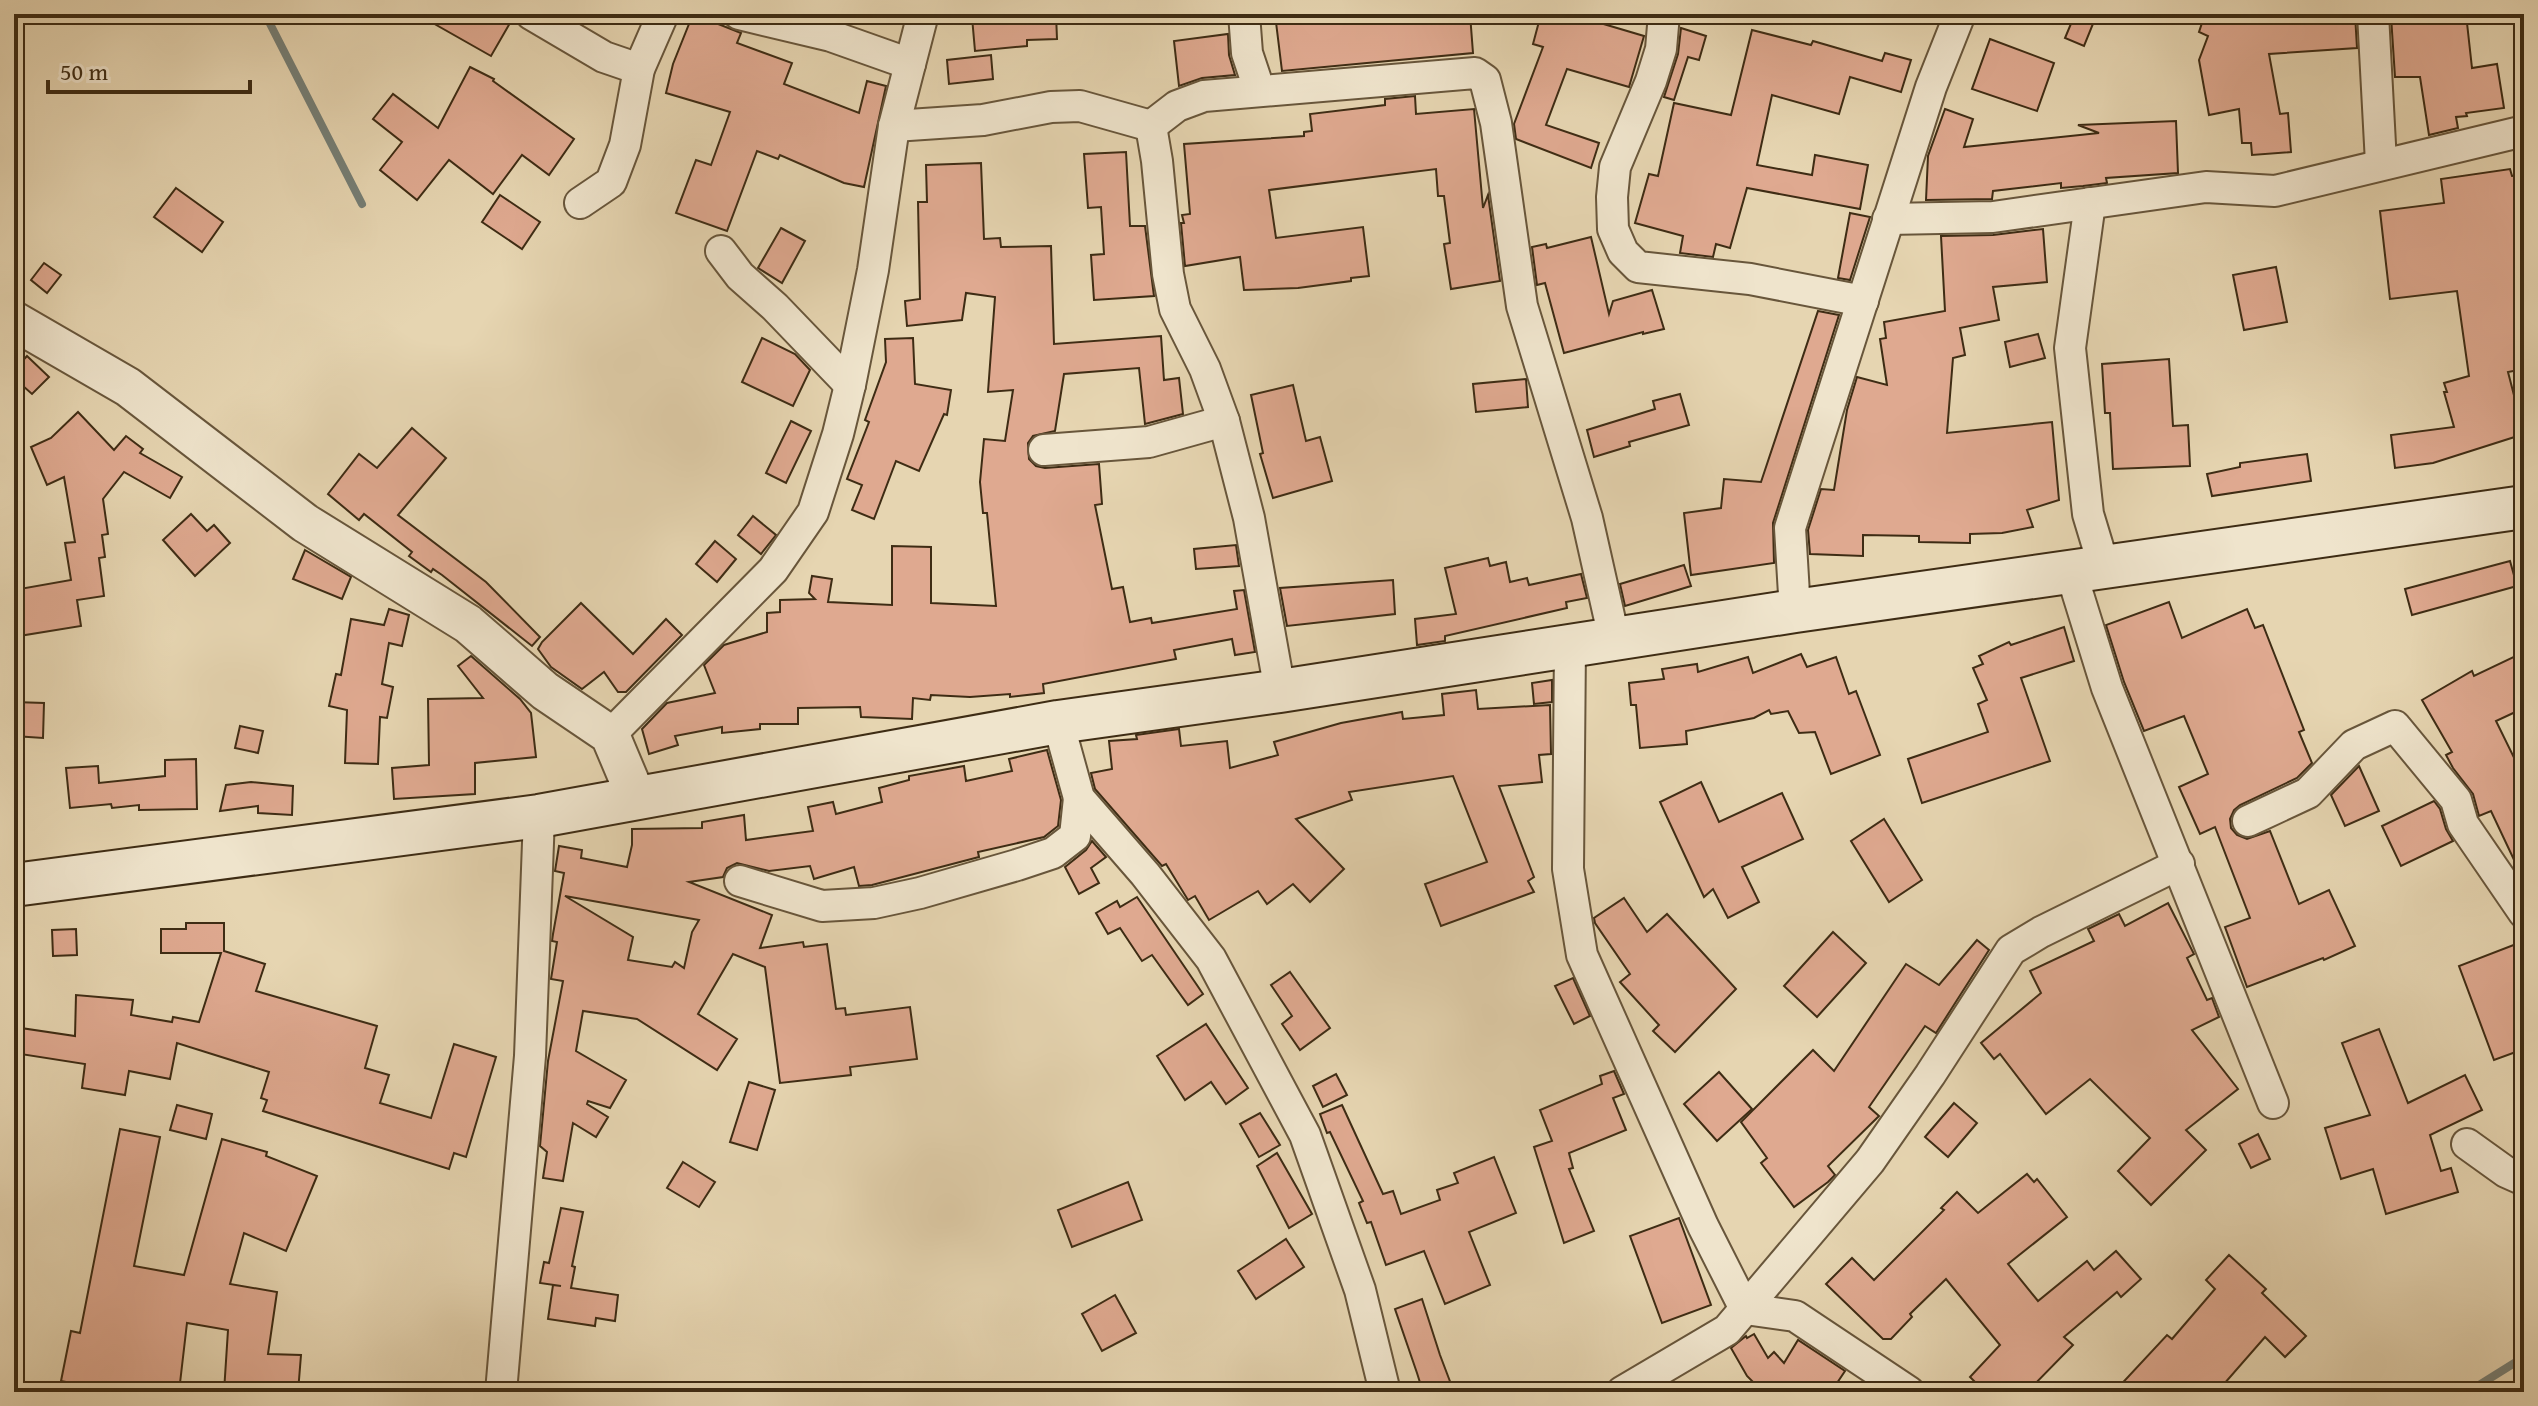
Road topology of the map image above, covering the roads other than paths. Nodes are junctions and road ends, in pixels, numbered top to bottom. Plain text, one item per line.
1 (531, 14) edge
2 (663, 14) edge
3 (739, 14) edge
4 (923, 14) edge
5 (1244, 14) edge
6 (1664, 14) edge
7 (1960, 14) edge
8 (2373, 14) edge
9 (910, 64) junction
10 (639, 69) junction
11 (1259, 89) junction
12 (894, 126) junction
13 (1151, 126) junction
14 (2524, 131) edge
15 (2381, 163) junction
16 (580, 203) dead end
17 (2090, 203) junction
18 (1888, 219) junction
19 (721, 251) dead end
20 (1863, 301) junction
21 (14, 321) edge
22 (850, 385) junction
23 (1224, 421) junction
24 (1044, 450) dead end
25 (2524, 507) edge
26 (2087, 569) junction
27 (1795, 611) junction
28 (1614, 638) junction
29 (1570, 645) junction
30 (1280, 691) junction
31 (1058, 722) junction
32 (610, 735) junction
33 (1079, 798) junction
34 (637, 799) junction
35 (539, 816) junction
36 (2248, 821) dead end
37 (2179, 864) junction
38 (740, 881) dead end
39 (14, 885) edge
40 (2524, 913) edge
41 (2273, 1103) dead end
42 (2467, 1144) dead end
43 (2524, 1180) edge
44 (1745, 1309) junction
45 (501, 1392) edge
46 (1385, 1392) edge
47 (1622, 1392) edge
48 (1909, 1392) edge

1 - 10 street
2 - 10 street
3 - 9 street
4 - 9 street
5 - 11 street
6 - 20 street
7 - 18 street
8 - 15 street
9 - 12 street
10 - 16 street
11 - 13 street
11 - 28 street
12 - 13 street
12 - 22 street
13 - 23 street
14 - 15 street
15 - 17 street
17 - 18 street
17 - 26 street
18 - 20 street
19 - 22 street
20 - 27 street
21 - 32 street
22 - 32 street
23 - 24 street
23 - 30 street
25 - 26 main road
26 - 27 main road
26 - 37 street
27 - 28 main road
28 - 29 main road
29 - 30 main road
29 - 44 street
30 - 31 main road
31 - 33 street
31 - 34 main road
32 - 34 street
33 - 38 street
33 - 46 street
34 - 35 main road
35 - 39 main road
35 - 45 street
36 - 40 street
37 - 41 street
37 - 44 street
42 - 43 street
44 - 47 street
44 - 48 street

